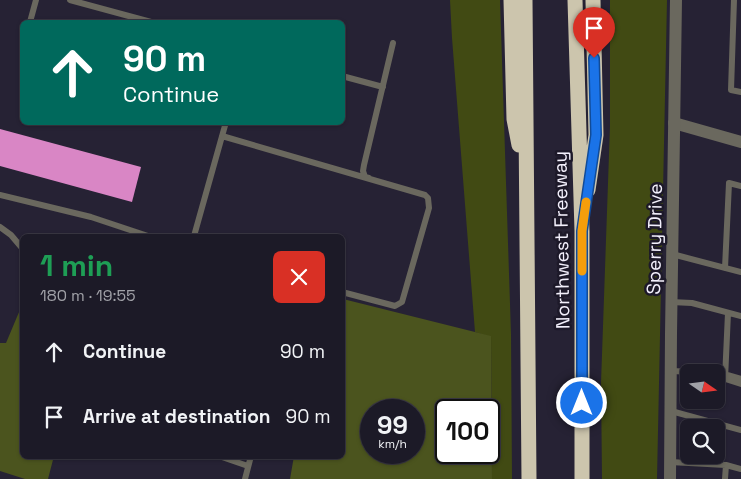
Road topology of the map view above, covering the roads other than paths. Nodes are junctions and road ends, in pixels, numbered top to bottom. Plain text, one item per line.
1 (36, 0) edge
2 (70, 0) edge
3 (511, 0) edge
4 (525, 0) edge
5 (575, 0) edge
6 (593, 0) edge
7 (676, 0) edge
8 (734, 0) edge
9 (31, 20) edge
10 (144, 20) edge
11 (393, 43) dead end
12 (345, 77) edge
13 (383, 87) junction
14 (741, 92) edge
15 (674, 123) junction
16 (225, 125) edge
17 (222, 136) junction
18 (741, 142) edge
19 (526, 179) junction
20 (373, 180) junction
21 (741, 186) edge
22 (0, 195) edge
23 (0, 227) edge
24 (582, 231) junction
25 (142, 234) edge
26 (195, 234) edge
27 (20, 246) edge
28 (672, 254) junction
29 (725, 268) junction
30 (741, 272) edge
31 (345, 293) edge
32 (672, 302) junction
33 (728, 313) junction
34 (741, 316) edge
35 (671, 371) junction
36 (680, 371) edge
37 (725, 377) junction
38 (741, 379) edge
39 (741, 384) edge
40 (671, 411) junction
41 (741, 430) edge
42 (228, 459) edge
43 (250, 459) edge
44 (670, 462) junction
45 (726, 465) junction
46 (248, 466) junction
47 (741, 469) edge
48 (245, 479) edge
49 (530, 479) edge
50 (582, 479) edge
51 (670, 479) edge
52 (726, 479) edge

1 - 9 lane
2 - 10 lane
3 - 19 highway
4 - 19 highway, Northwest Freeway
5 - 24 highway, Northwest Freeway
6 - 24 highway
7 - 15 street, Sperry Drive
8 - 14 lane
11 - 13 lane
12 - 13 lane
13 - 20 lane
15 - 18 street
15 - 28 street, Sperry Drive
16 - 17 lane
17 - 20 lane
17 - 26 lane
19 - 49 highway, Northwest Freeway
20 - 31 lane
21 - 29 lane
22 - 25 lane
23 - 27 lane
24 - 50 highway, Northwest Freeway
28 - 29 lane
28 - 32 street, Sperry Drive
29 - 30 lane
32 - 33 lane
32 - 35 street, Sperry Drive
33 - 34 lane
33 - 37 lane
35 - 36 lane
35 - 40 street, Sperry Drive
37 - 38 lane
37 - 39 lane
40 - 41 lane
40 - 44 street, Sperry Drive
42 - 46 lane
43 - 46 lane
44 - 45 lane
44 - 51 street, Sperry Drive
45 - 47 lane
45 - 52 lane
46 - 48 lane

